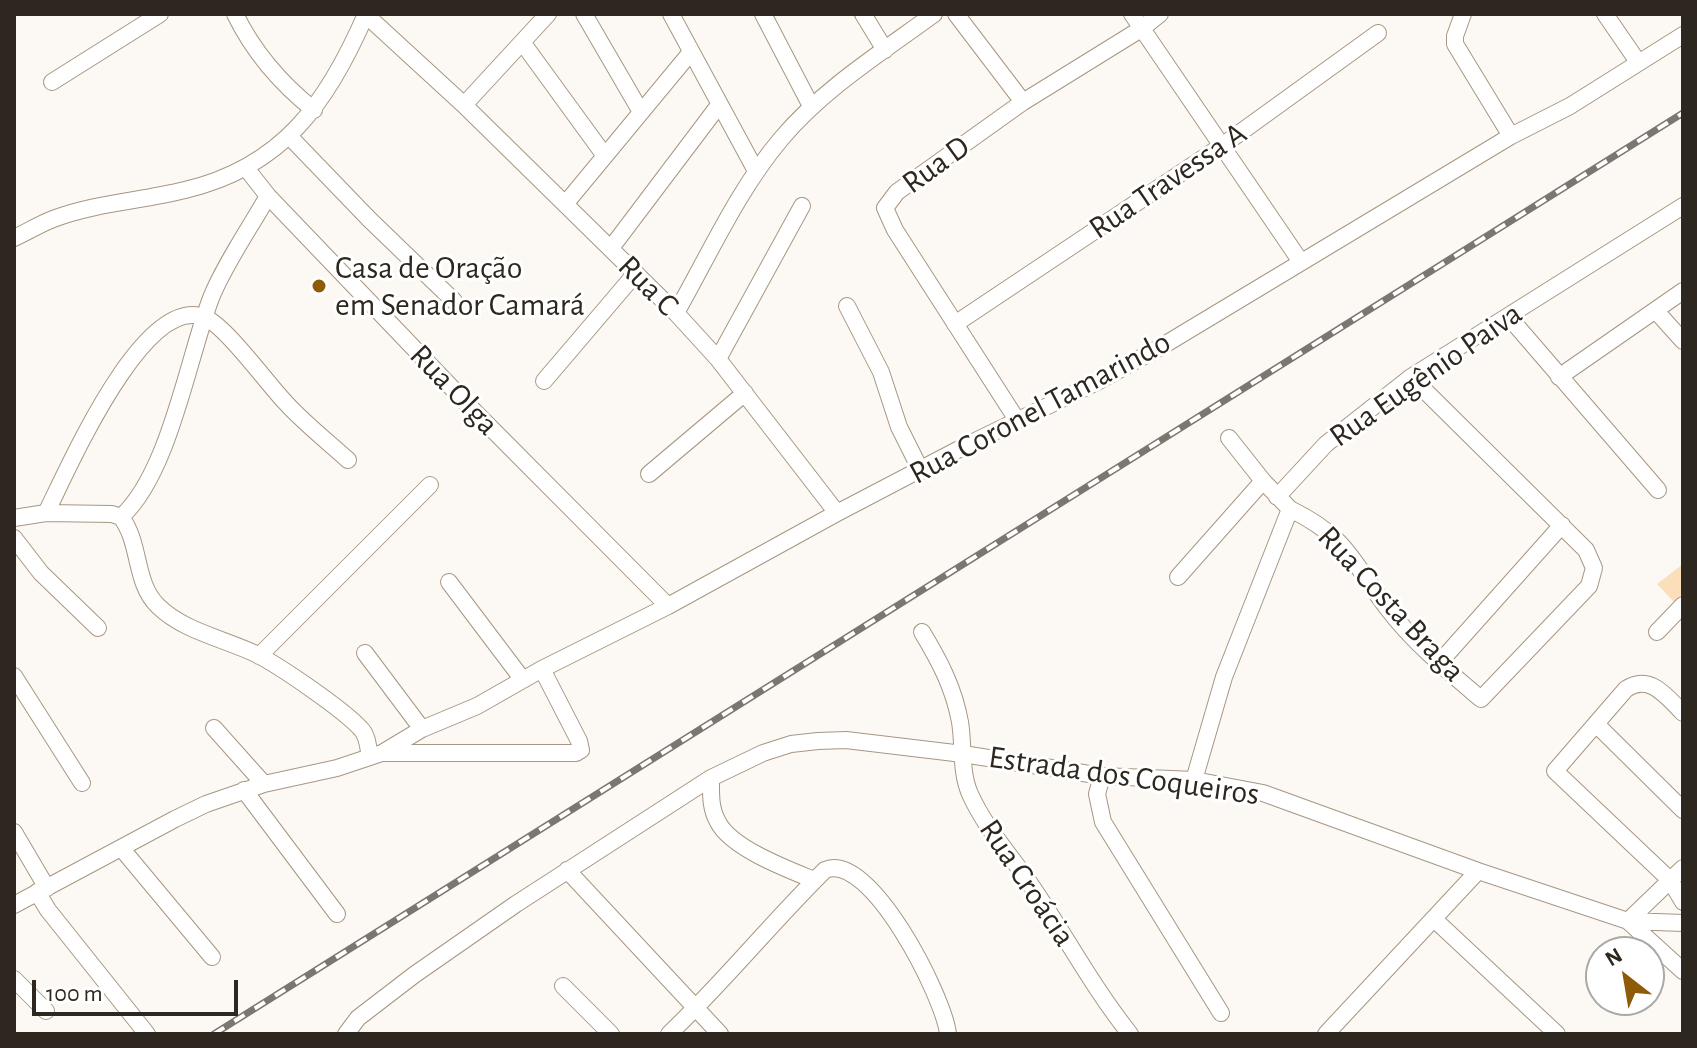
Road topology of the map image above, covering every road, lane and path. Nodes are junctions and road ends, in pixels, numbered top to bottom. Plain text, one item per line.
1 (160, 14) edge
2 (235, 14) edge
3 (366, 14) edge
4 (548, 14) edge
5 (584, 14) edge
6 (671, 14) edge
7 (763, 14) edge
8 (863, 14) edge
9 (934, 14) edge
10 (956, 14) edge
11 (1132, 14) edge
12 (1160, 14) edge
13 (1463, 14) edge
14 (1605, 14) edge
15 (1141, 29) junction
16 (1378, 33) dead end
17 (1683, 35) edge
18 (522, 42) junction
19 (885, 50) junction
20 (691, 52) junction
21 (1638, 62) junction
22 (52, 82) dead end
23 (1023, 102) junction
24 (464, 105) junction
25 (719, 105) junction
26 (811, 106) junction
27 (314, 110) junction
28 (641, 112) junction
29 (289, 136) junction
30 (1511, 136) junction
31 (1223, 145) junction
32 (605, 156) junction
33 (246, 168) junction
34 (756, 171) junction
35 (268, 196) junction
36 (566, 203) junction
37 (802, 206) dead end
38 (1683, 206) edge
39 (14, 238) edge
40 (611, 248) junction
41 (1301, 262) junction
42 (636, 273) junction
43 (1683, 291) edge
44 (454, 301) dead end
45 (847, 306) dead end
46 (1656, 311) junction
47 (676, 313) junction
48 (1508, 316) junction
49 (205, 317) junction
50 (955, 324) junction
51 (1683, 341) edge
52 (718, 359) junction
53 (1411, 377) junction
54 (1559, 377) junction
55 (544, 381) dead end
56 (745, 393) junction
57 (1017, 420) junction
58 (1229, 438) dead end
59 (348, 460) dead end
60 (921, 471) junction
61 (649, 474) dead end
62 (1263, 481) junction
63 (430, 485) dead end
64 (1658, 490) dead end
65 (1277, 497) junction
66 (1290, 509) junction
67 (46, 513) junction
68 (837, 513) junction
69 (121, 517) junction
70 (14, 518) edge
71 (1562, 525) junction
72 (14, 538) edge
73 (1178, 577) dead end
74 (449, 582) dead end
75 (1683, 605) edge
76 (668, 606) junction
77 (98, 628) dead end
78 (922, 632) dead end
79 (1657, 632) dead end
80 (365, 653) dead end
81 (259, 656) junction
82 (1439, 663) junction
83 (542, 669) junction
84 (523, 680) junction
85 (17, 688) edge
86 (1683, 713) edge
87 (1596, 724) junction
88 (214, 728) dead end
89 (422, 729) junction
90 (963, 754) junction
91 (376, 755) junction
92 (1102, 776) junction
93 (711, 778) junction
94 (1194, 780) junction
95 (82, 783) dead end
96 (264, 784) junction
97 (244, 790) junction
98 (1683, 810) edge
99 (14, 832) edge
100 (122, 849) junction
101 (1683, 868) edge
102 (567, 870) junction
103 (1478, 871) junction
104 (814, 880) junction
105 (1670, 880) junction
106 (42, 890) junction
107 (1683, 902) edge
108 (14, 905) edge
109 (337, 914) dead end
110 (1434, 919) junction
111 (1628, 921) junction
112 (1683, 923) edge
113 (212, 957) dead end
114 (1683, 971) edge
115 (14, 979) edge
116 (563, 986) dead end
117 (695, 1009) junction
118 (46, 1011) dead end
119 (1221, 1013) dead end
120 (147, 1034) edge
121 (346, 1034) edge
122 (611, 1034) edge
123 (669, 1034) edge
124 (720, 1034) edge
125 (948, 1034) edge
126 (1130, 1034) edge
127 (1326, 1034) edge
128 (1557, 1034) edge

1 - 22 street
2 - 27 street
3 - 24 street, Rua C
3 - 27 street
4 - 18 street
5 - 28 street
6 - 20 street
7 - 26 street
8 - 19 street
9 - 19 street
10 - 23 street
11 - 15 street
12 - 15 street, Rua D
13 - 30 street
14 - 21 street
15 - 23 street, Rua D
15 - 31 street
16 - 31 street, Rua Travessa A
17 - 21 street, Rua Coronel Tamarindo
18 - 24 street
18 - 32 street
19 - 26 street
20 - 25 street
20 - 28 street
21 - 30 street, Rua Coronel Tamarindo
23 - 50 street, Rua D
24 - 36 street, Rua C
25 - 34 street
25 - 40 street
26 - 34 street
27 - 29 street
28 - 32 street
29 - 33 street
29 - 44 street
30 - 41 street, Rua Coronel Tamarindo
31 - 41 street
31 - 50 street, Rua Travessa A
32 - 36 street
33 - 35 street, Rua Olga
33 - 39 street
34 - 47 street
35 - 49 street
35 - 76 street, Rua Olga
36 - 40 street, Rua C
37 - 52 street
38 - 48 street, Rua Eugênio Paiva
40 - 42 street, Rua C
41 - 57 street, Rua Coronel Tamarindo
42 - 47 street, Rua C
42 - 55 street
43 - 46 street
45 - 60 street
46 - 51 street
46 - 54 street
47 - 52 street, Rua C
48 - 53 street, Rua Eugênio Paiva
48 - 54 street
49 - 59 street
49 - 67 street
49 - 69 street
50 - 57 street, Rua D
52 - 56 street, Rua C
53 - 65 street, Rua Eugênio Paiva
53 - 71 street, Rua Costa Braga
54 - 64 street
56 - 61 street
56 - 68 street, Rua C
57 - 60 street, Rua Coronel Tamarindo
58 - 62 street
60 - 68 street, Rua Coronel Tamarindo
62 - 65 street
62 - 73 street
63 - 81 street
65 - 66 street
66 - 82 street, Rua Costa Braga
66 - 94 street
67 - 69 street
67 - 70 street
68 - 76 street, Rua Coronel Tamarindo
69 - 81 street
71 - 82 street
71 - 82 street, Rua Costa Braga
72 - 77 street
74 - 84 street
75 - 79 street
76 - 83 street, Rua Coronel Tamarindo
78 - 90 street, Rua Croácia
80 - 89 street
81 - 91 street
83 - 84 street, Rua Coronel Tamarindo
83 - 91 street
84 - 89 street, Rua Coronel Tamarindo
85 - 95 street
86 - 87 street
87 - 98 street
87 - 105 street
88 - 96 street
89 - 91 street, Rua Coronel Tamarindo
90 - 92 street, Estrada dos Coqueiros
90 - 93 street, Estrada dos Coqueiros
90 - 126 street, Rua Croácia
91 - 96 street
92 - 94 street, Estrada dos Coqueiros
92 - 119 street
93 - 102 street, Estrada dos Coqueiros
93 - 104 street
94 - 103 street, Estrada dos Coqueiros
96 - 97 street
97 - 100 street
97 - 109 street
99 - 106 street
100 - 106 street
100 - 113 street
101 - 105 street
102 - 117 street
102 - 121 street, Estrada dos Coqueiros
103 - 110 street
103 - 111 street, Estrada dos Coqueiros
104 - 117 street
104 - 125 street
105 - 107 street
105 - 111 street
106 - 108 street
106 - 120 street
110 - 127 street
110 - 128 street
111 - 112 street, Estrada dos Coqueiros
111 - 114 street
115 - 118 street
116 - 122 street
117 - 123 street
117 - 124 street

